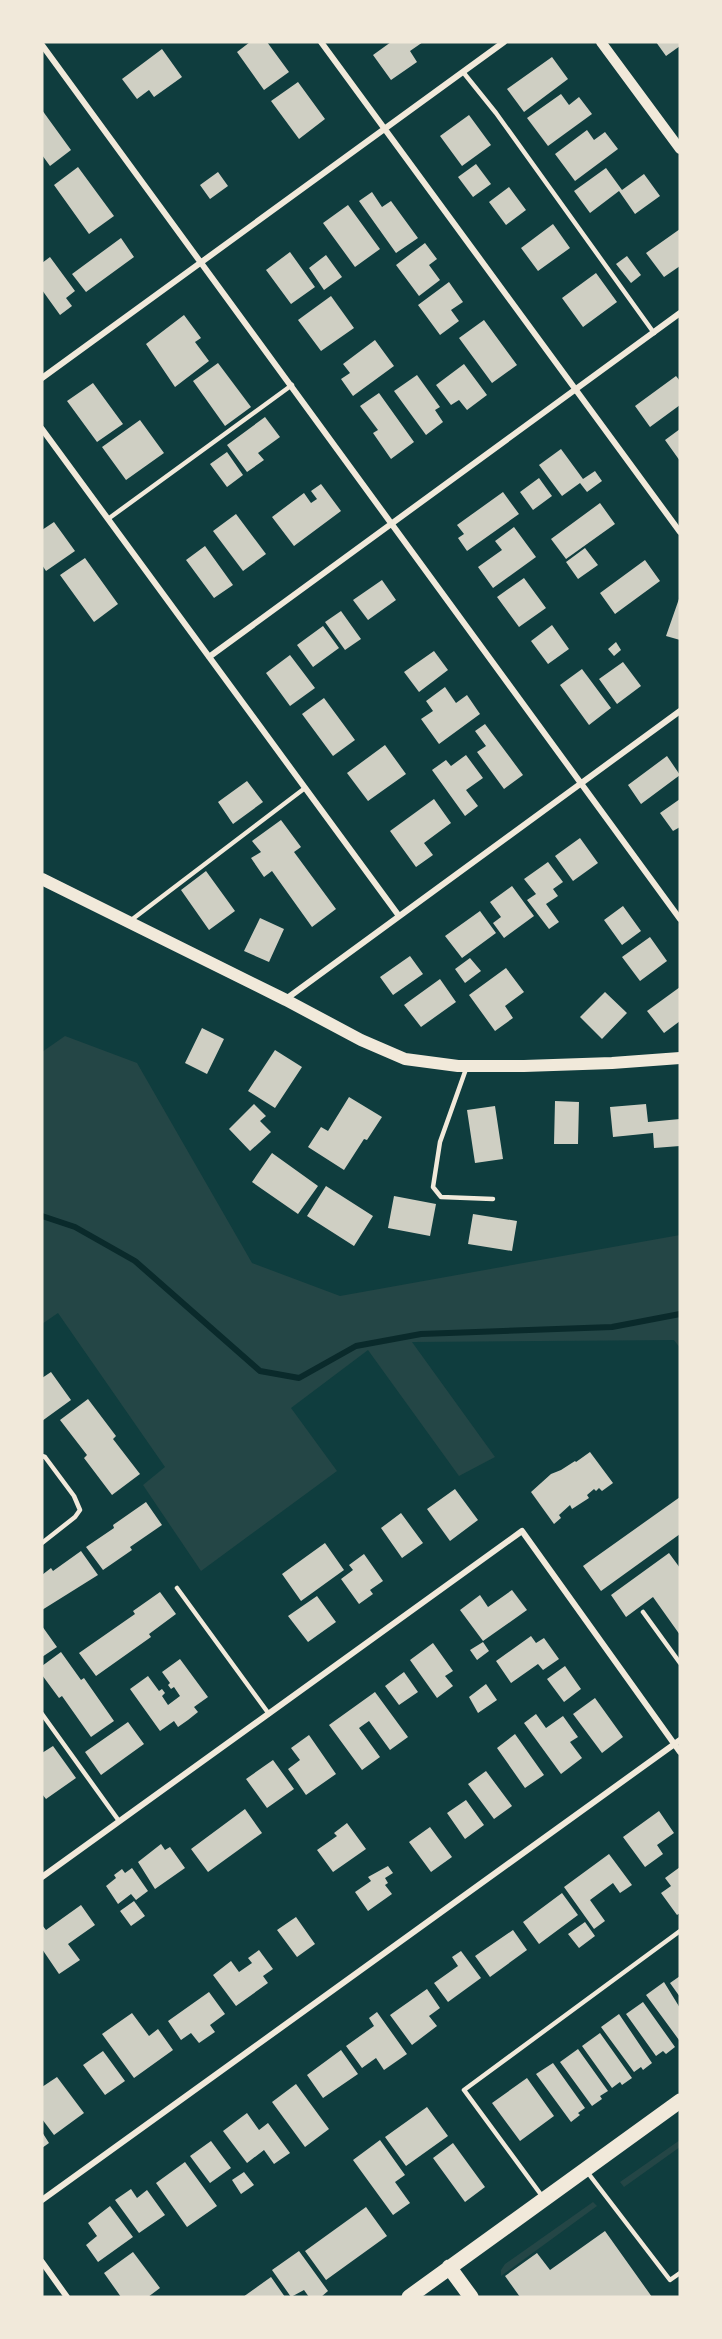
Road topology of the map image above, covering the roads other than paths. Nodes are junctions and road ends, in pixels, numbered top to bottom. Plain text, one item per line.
1 (321, 42) edge
2 (504, 42) edge
3 (602, 42) edge
4 (42, 45) edge
5 (463, 72) junction
6 (384, 129) junction
7 (680, 149) edge
8 (202, 262) junction
9 (680, 314) edge
10 (654, 333) junction
11 (42, 378) edge
12 (292, 385) junction
13 (576, 390) junction
14 (42, 429) edge
15 (108, 519) junction
16 (393, 523) junction
17 (680, 532) edge
18 (209, 657) junction
19 (680, 711) edge
20 (582, 783) junction
21 (305, 788) junction
22 (42, 879) edge
23 (399, 916) junction
24 (680, 919) edge
25 (128, 922) junction
26 (286, 1000) junction
27 (680, 1058) edge
28 (467, 1066) junction
29 (493, 1199) dead end
30 (42, 1456) edge
31 (42, 1543) edge
32 (177, 1588) dead end
33 (643, 1612) dead end
34 (680, 1663) edge
35 (42, 1714) edge
36 (269, 1714) junction
37 (677, 1742) edge
38 (680, 1752) edge
39 (119, 1821) junction
40 (42, 1876) edge
41 (680, 1931) edge
42 (680, 2101) edge
43 (585, 2169) junction
44 (545, 2199) junction
45 (42, 2200) edge
46 (42, 2262) edge
47 (449, 2267) junction
48 (680, 2272) edge
49 (67, 2297) edge
50 (409, 2297) edge
51 (471, 2297) edge

1 - 6 street
2 - 5 street
3 - 7 street
4 - 8 street
5 - 6 street
5 - 10 lane
6 - 8 street
6 - 13 street
8 - 11 street
8 - 12 street
9 - 10 street
10 - 13 street
12 - 15 lane
12 - 16 street
13 - 16 street
13 - 17 street
14 - 15 street
15 - 18 street
16 - 18 street
16 - 20 street
18 - 21 street
19 - 20 street
20 - 23 street
20 - 24 street
21 - 23 street
21 - 25 lane
22 - 25 main road
23 - 26 street
25 - 26 main road
26 - 28 main road
27 - 28 main road
28 - 29 lane
30 - 31 lane
32 - 36 lane
33 - 34 lane
35 - 39 lane
36 - 37 street
36 - 39 street
37 - 38 street
37 - 45 street
39 - 40 street
41 - 44 lane
42 - 43 main road
43 - 44 main road
43 - 48 lane
44 - 47 main road
46 - 49 street
47 - 50 main road
47 - 51 main road

